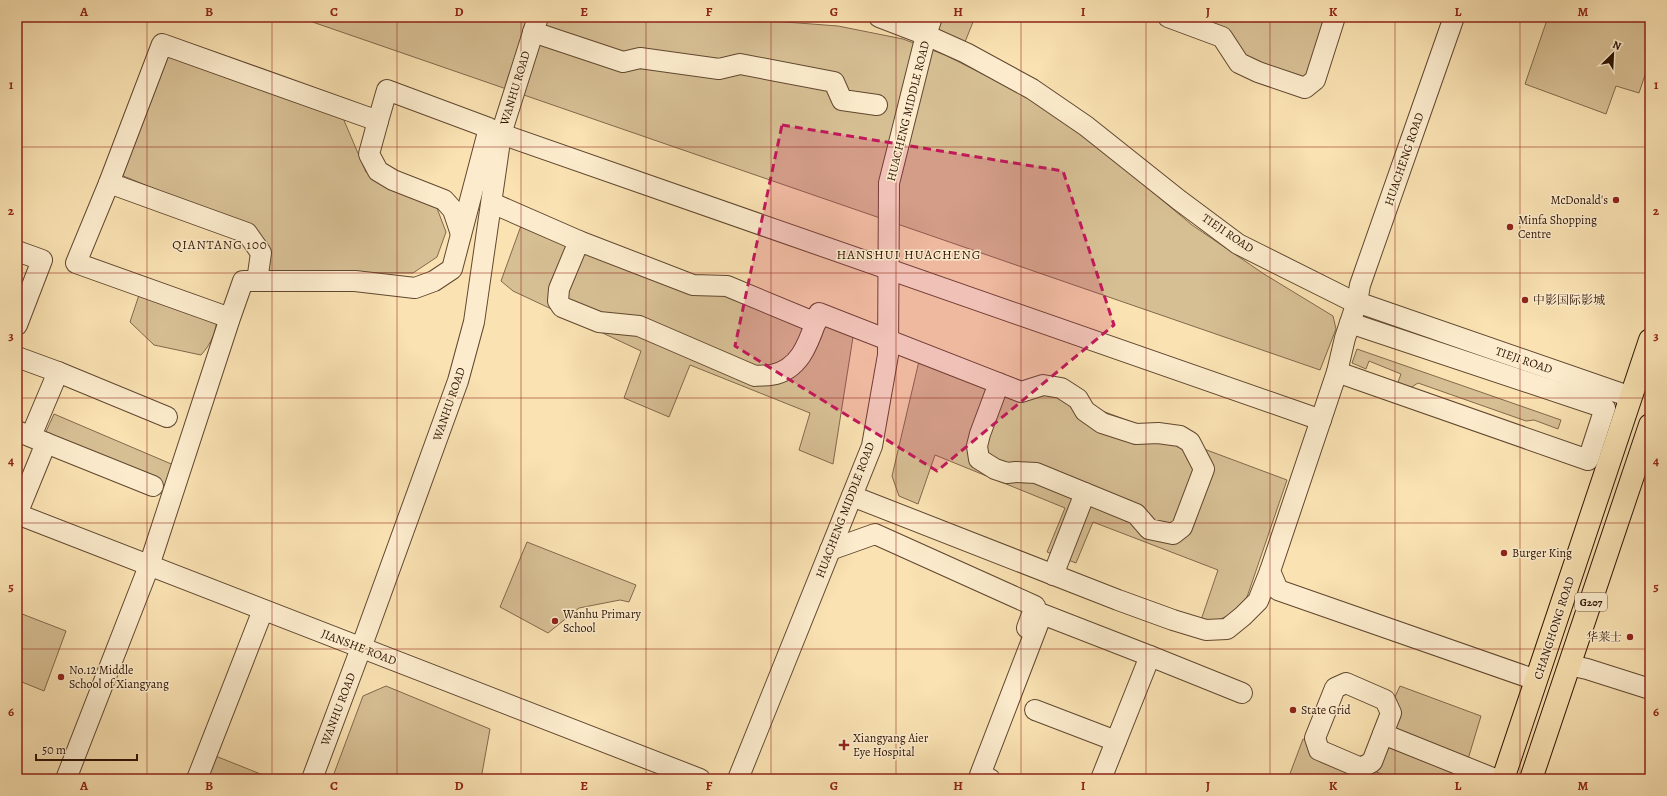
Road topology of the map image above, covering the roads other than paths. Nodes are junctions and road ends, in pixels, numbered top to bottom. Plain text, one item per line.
1 (879, 17) edge
2 (1168, 17) edge
3 (1335, 17) edge
4 (1454, 17) edge
5 (535, 25) edge
6 (929, 26) edge
7 (877, 105) dead end
8 (378, 121) junction
9 (501, 134) junction
10 (109, 183) junction
11 (492, 203) junction
12 (461, 234) junction
13 (579, 240) junction
14 (17, 251) edge
15 (889, 269) junction
16 (257, 281) junction
17 (1357, 302) junction
18 (230, 318) junction
19 (816, 323) junction
20 (1350, 323) junction
21 (17, 325) edge
22 (888, 339) junction
23 (1650, 340) edge
24 (17, 357) edge
25 (58, 372) junction
26 (1337, 372) junction
27 (998, 383) junction
28 (1631, 397) junction
29 (167, 417) dead end
30 (1321, 420) junction
31 (1650, 425) edge
32 (31, 437) edge
33 (1644, 461) edge
34 (153, 486) dead end
35 (1085, 493) junction
36 (852, 496) junction
37 (17, 514) edge
38 (830, 550) junction
39 (149, 566) junction
40 (1270, 571) junction
41 (1053, 574) junction
42 (263, 610) junction
43 (361, 648) junction
44 (1150, 656) junction
45 (1569, 665) junction
46 (1536, 680) junction
47 (1650, 689) edge
48 (1242, 693) dead end
49 (1035, 710) dead end
50 (1383, 734) dead end
51 (1116, 741) junction
52 (66, 779) edge
53 (197, 779) edge
54 (312, 779) edge
55 (700, 779) edge
56 (738, 779) edge
57 (969, 779) edge
58 (990, 779) edge
59 (1102, 779) edge
60 (1495, 779) edge
61 (1503, 779) edge
62 (1531, 779) edge

1 - 6 street, TIEJI ROAD
2 - 3 street
4 - 17 street, HUACHENG ROAD
5 - 7 street
5 - 9 street, WANHU ROAD
6 - 15 street, HUACHENG MIDDLE ROAD
6 - 17 street, TIEJI ROAD
8 - 10 street
8 - 12 street
8 - 12 street
9 - 11 street, WANHU ROAD
9 - 15 street
10 - 16 street
10 - 18 street
11 - 13 street
11 - 43 street, WANHU ROAD
12 - 16 street
13 - 19 street
13 - 19 street
14 - 21 street
15 - 22 street, HUACHENG MIDDLE ROAD
15 - 30 street
16 - 18 street
17 - 20 street, HUACHENG ROAD
17 - 28 street, TIEJI ROAD
18 - 39 street
19 - 22 street
20 - 26 street, HUACHENG ROAD
20 - 26 street
22 - 27 street
22 - 36 street, HUACHENG MIDDLE ROAD
23 - 28 highway, CHANGHONG ROAD / G207
24 - 25 street
25 - 29 street
25 - 32 street
26 - 30 street, HUACHENG ROAD
27 - 35 street
27 - 35 street
28 - 46 highway, CHANGHONG ROAD / G207
30 - 40 street, HUACHENG ROAD
31 - 33 highway, G207
32 - 34 street
32 - 37 street
33 - 45 highway, G207
35 - 41 street
36 - 38 street, HUACHENG MIDDLE ROAD
36 - 41 street, HUACHENG ROAD
37 - 39 street, JIANSHE ROAD
38 - 56 street, HUACHENG MIDDLE ROAD
38 - 57 street
39 - 42 street, JIANSHE ROAD
39 - 52 street
40 - 41 street, HUACHENG ROAD
40 - 46 street
42 - 43 street, JIANSHE ROAD
42 - 53 street
43 - 54 street, WANHU ROAD
43 - 55 street, JIANSHE ROAD
44 - 48 street
44 - 51 street
44 - 58 street
45 - 47 street
45 - 62 highway, G207
46 - 61 highway, CHANGHONG ROAD / G207
49 - 51 street
50 - 60 street
51 - 59 street

